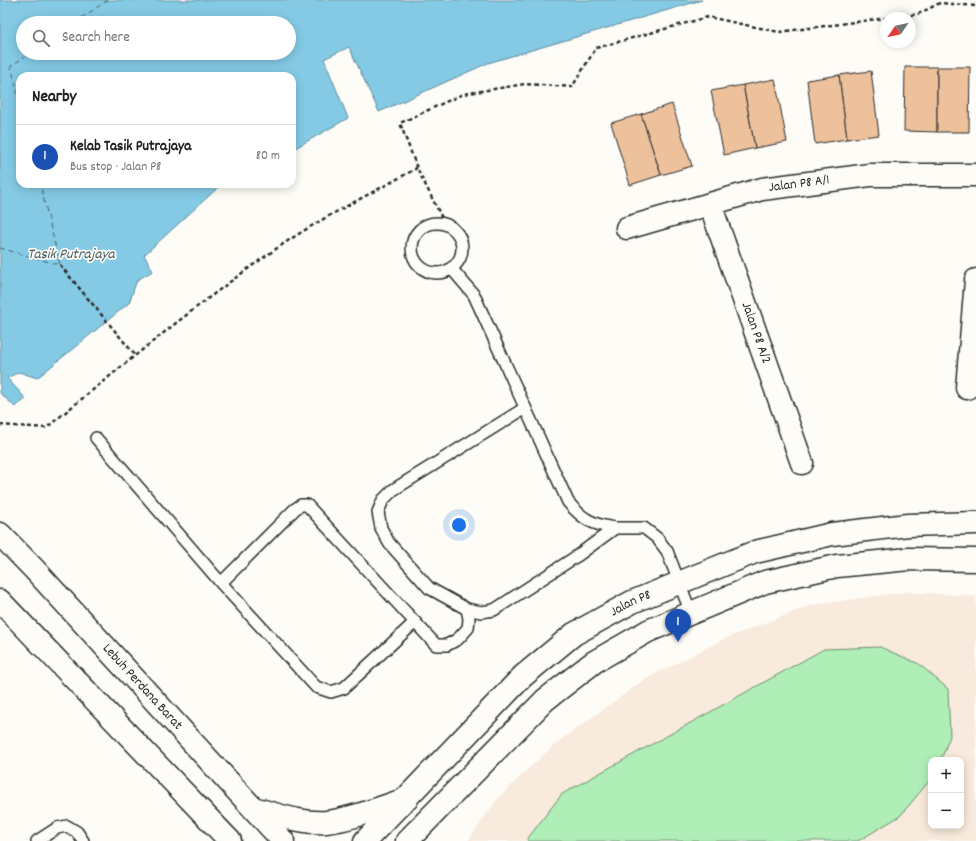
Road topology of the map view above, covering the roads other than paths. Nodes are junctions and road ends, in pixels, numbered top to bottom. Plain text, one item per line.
1 (976, 175) edge
2 (710, 204) junction
3 (627, 228) dead end
4 (451, 268) junction
5 (976, 280) edge
6 (967, 388) dead end
7 (525, 408) junction
8 (96, 438) dead end
9 (802, 463) dead end
10 (976, 523) edge
11 (615, 528) junction
12 (0, 534) edge
13 (976, 560) edge
14 (221, 582) junction
15 (679, 583) junction
16 (0, 601) edge
17 (467, 609) junction
18 (691, 613) junction
19 (415, 622) junction
20 (406, 798) junction
21 (253, 808) junction
22 (410, 839) edge
23 (228, 840) edge
24 (37, 841) edge
25 (83, 841) edge
26 (282, 841) edge
27 (365, 841) edge

1 - 2 street, Jalan P8 A/1
2 - 3 street, Jalan P8 A/1
2 - 9 street, Jalan P8 A/2
4 - 4 lane
4 - 7 lane
5 - 6 street
7 - 11 lane
7 - 17 lane
8 - 14 lane
10 - 15 street, Jalan P8
11 - 15 lane
11 - 17 lane
12 - 21 street, Lebuh Perdana Barat
13 - 18 street
14 - 19 lane
14 - 19 lane
15 - 18 lane
15 - 20 street, Jalan P8
16 - 23 street
17 - 19 lane
18 - 22 street
20 - 21 street
20 - 27 street, Jalan P8
21 - 26 street, Lebuh Perdana Barat
24 - 25 lane

